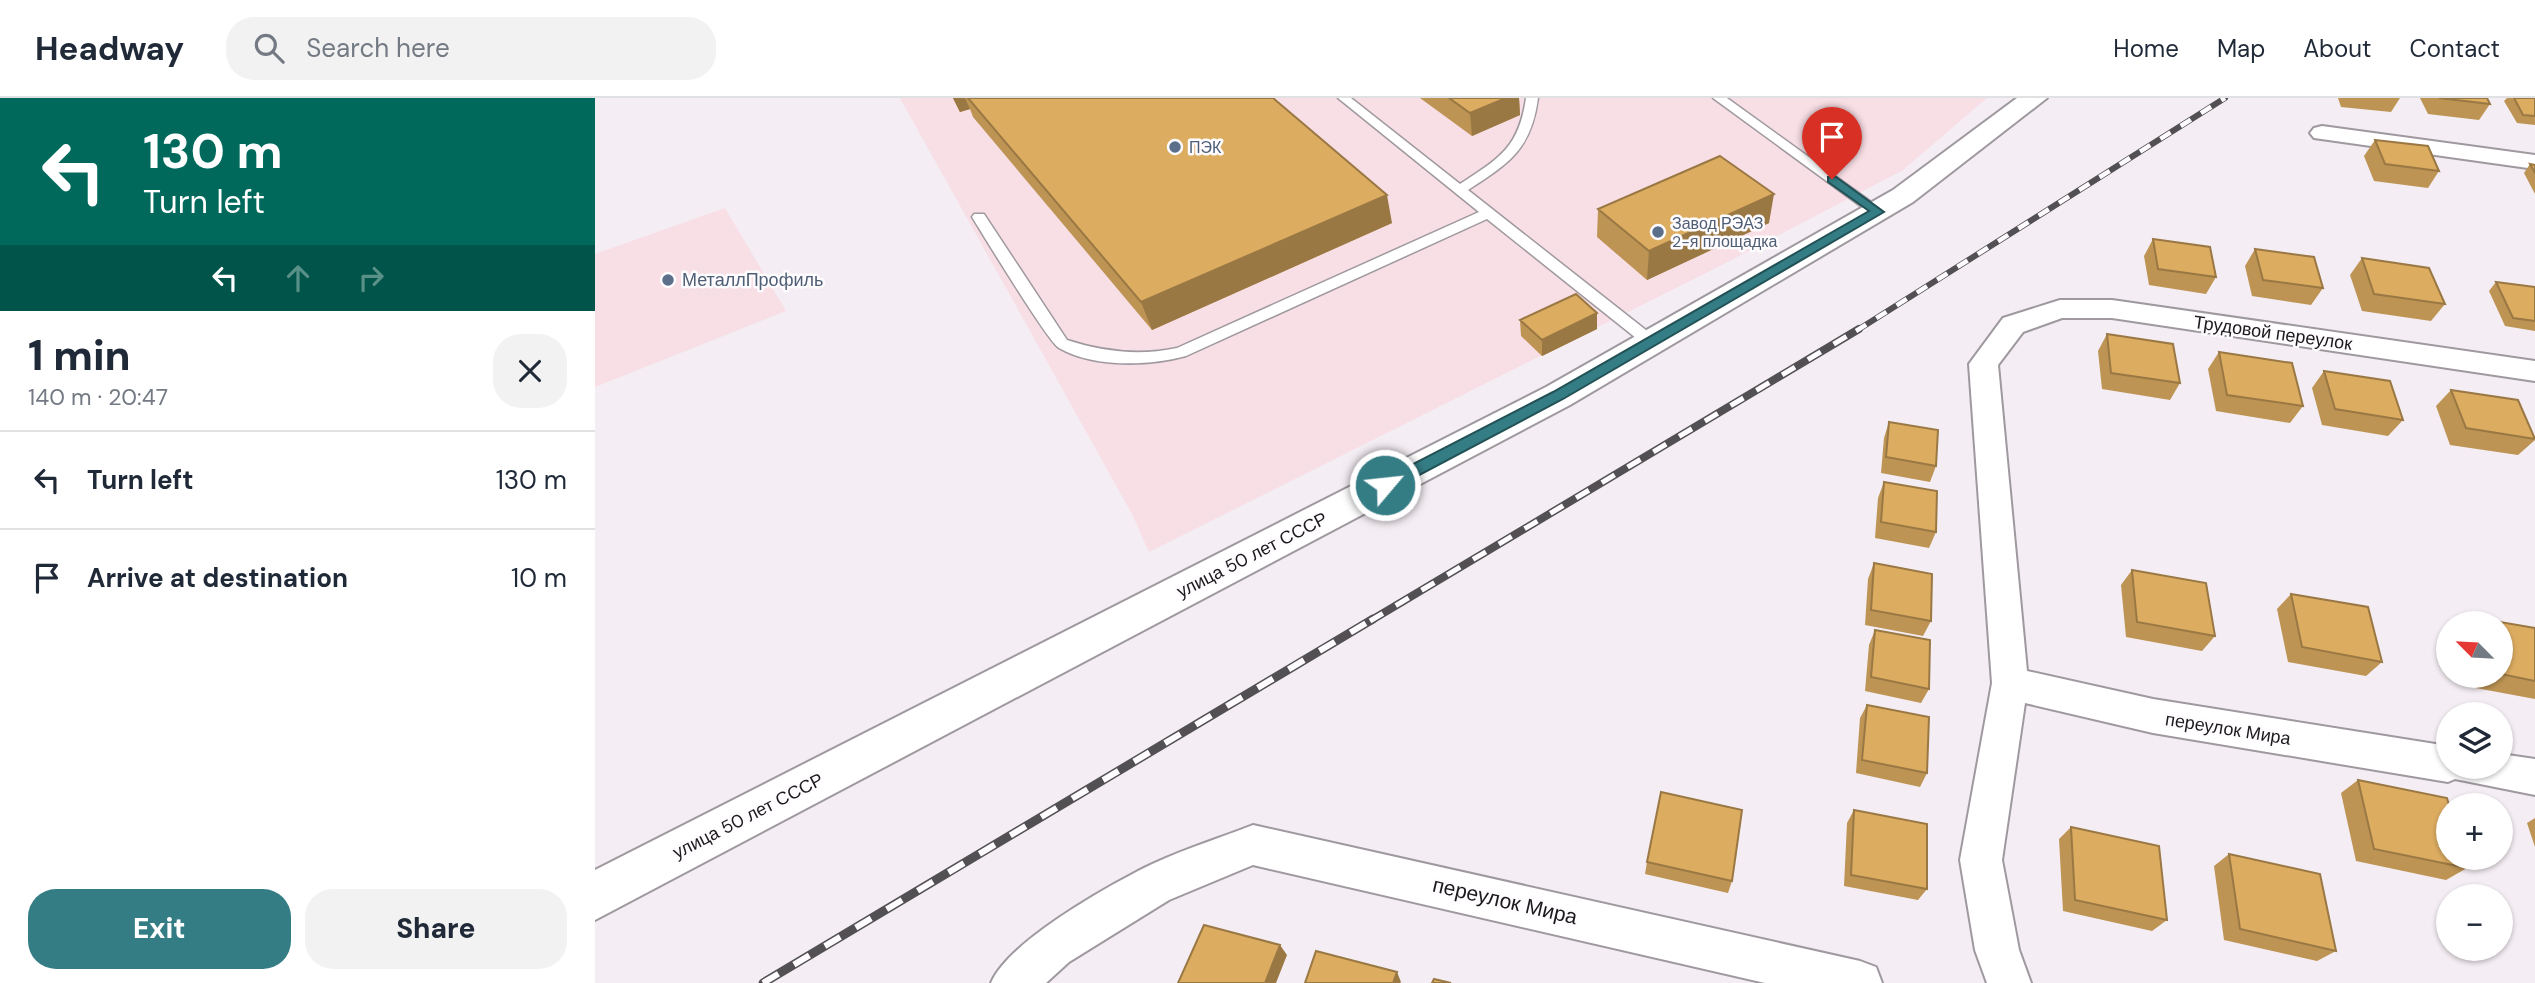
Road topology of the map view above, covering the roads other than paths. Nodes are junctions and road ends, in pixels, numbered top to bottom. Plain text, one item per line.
1 (1344, 98) edge
2 (1532, 98) edge
3 (1719, 98) edge
4 (2034, 98) edge
5 (2322, 133) dead end
6 (2535, 162) edge
7 (1459, 190) junction
8 (1878, 212) junction
9 (1489, 214) junction
10 (979, 217) dead end
11 (1651, 342) junction
12 (2535, 372) edge
13 (2010, 683) junction
14 (2436, 762) edge
15 (2513, 773) edge
16 (2535, 777) edge
17 (595, 896) edge
18 (1013, 983) edge
19 (1860, 983) edge
20 (2009, 983) edge

1 - 7 lane
2 - 7 lane
3 - 8 lane
4 - 8 street, улица 50 лет СССР
5 - 6 street
7 - 9 lane
8 - 11 street, улица 50 лет СССР
9 - 10 lane
9 - 11 lane
11 - 17 street, улица 50 лет СССР
12 - 13 street, Трудовой переулок
13 - 14 street, переулок Мира
13 - 20 street
15 - 16 street
18 - 19 street, переулок Мира

